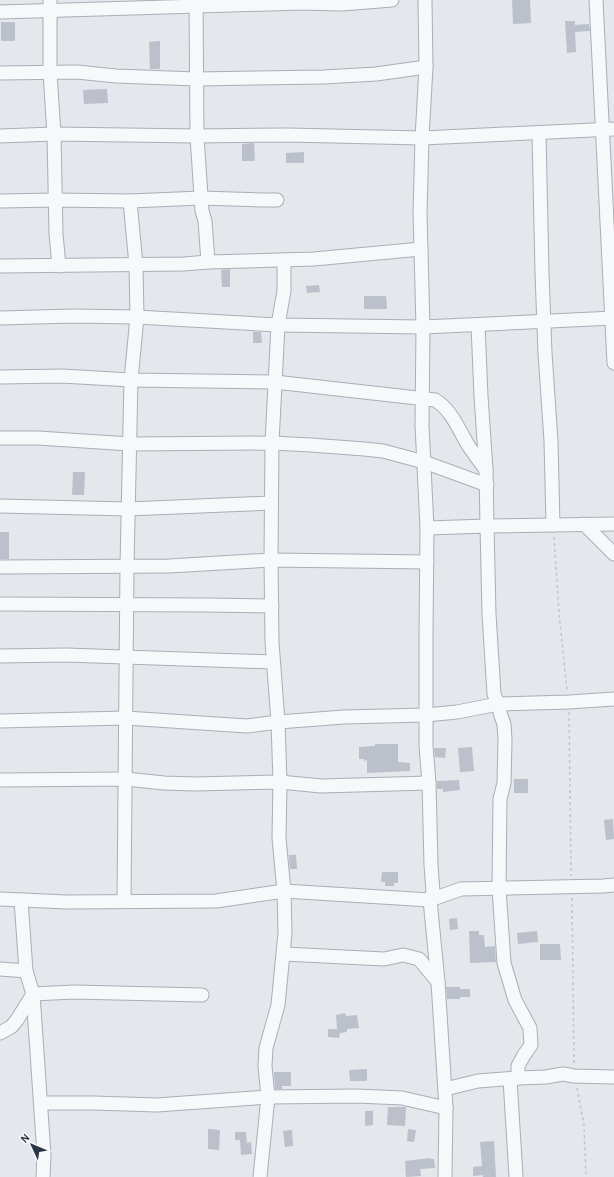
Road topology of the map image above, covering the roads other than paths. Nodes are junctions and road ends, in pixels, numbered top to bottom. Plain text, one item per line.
1 (392, 0) edge
2 (425, 0) edge
3 (596, 0) edge
4 (342, 2) edge
5 (196, 3) edge
6 (50, 5) edge
7 (0, 12) edge
8 (426, 67) junction
9 (0, 73) edge
10 (50, 73) junction
11 (196, 79) junction
12 (608, 129) edge
13 (539, 133) junction
14 (54, 134) junction
15 (0, 136) edge
16 (197, 136) junction
17 (422, 138) junction
18 (201, 198) junction
19 (55, 200) junction
20 (277, 200) dead end
21 (0, 201) edge
22 (130, 201) junction
23 (422, 249) junction
24 (284, 260) junction
25 (208, 262) junction
26 (136, 265) junction
27 (0, 266) edge
28 (59, 266) junction
29 (136, 317) junction
30 (0, 318) edge
31 (613, 318) edge
32 (544, 321) junction
33 (278, 325) junction
34 (478, 325) junction
35 (423, 327) junction
36 (614, 362) edge
37 (0, 377) edge
38 (132, 380) junction
39 (275, 382) junction
40 (422, 398) junction
41 (0, 438) edge
42 (272, 443) junction
43 (130, 444) junction
44 (424, 462) junction
45 (486, 470) junction
46 (487, 485) junction
47 (271, 502) junction
48 (0, 506) edge
49 (128, 509) junction
50 (584, 524) junction
51 (614, 524) edge
52 (553, 525) junction
53 (487, 526) junction
54 (427, 528) junction
55 (614, 554) edge
56 (271, 560) junction
57 (427, 562) junction
58 (127, 566) junction
59 (0, 567) edge
60 (0, 604) edge
61 (127, 605) junction
62 (272, 606) junction
63 (0, 656) edge
64 (127, 657) junction
65 (273, 662) junction
66 (614, 699) edge
67 (498, 704) junction
68 (426, 715) junction
69 (126, 718) junction
70 (0, 721) edge
71 (278, 722) junction
72 (126, 779) junction
73 (0, 780) edge
74 (280, 782) junction
75 (429, 783) junction
76 (614, 885) edge
77 (499, 888) junction
78 (284, 891) junction
79 (0, 899) edge
80 (21, 900) junction
81 (430, 900) junction
82 (124, 901) junction
83 (284, 954) junction
84 (0, 969) edge
85 (26, 971) junction
86 (438, 982) junction
87 (32, 994) junction
88 (202, 995) dead end
89 (0, 1032) edge
90 (614, 1077) edge
91 (514, 1078) junction
92 (444, 1088) junction
93 (268, 1097) junction
94 (41, 1103) junction
95 (446, 1108) junction
96 (263, 1159) junction
97 (43, 1177) edge
98 (256, 1177) edge
99 (260, 1177) edge
100 (445, 1177) edge
101 (516, 1177) edge

1 - 4 street
2 - 8 street
3 - 12 street
4 - 5 street
5 - 6 street
5 - 11 street
6 - 7 street
6 - 10 street
8 - 11 street
8 - 17 street
9 - 10 street
10 - 11 street
10 - 14 street
11 - 16 street
12 - 13 street
12 - 31 street
13 - 17 street
13 - 32 street
14 - 15 street
14 - 16 street
14 - 19 street
16 - 17 street
16 - 18 street
17 - 23 street
18 - 20 street
18 - 22 street
18 - 25 street
19 - 21 street
19 - 22 street
19 - 28 street
22 - 26 street
23 - 24 street
23 - 35 street
24 - 25 street
24 - 33 street
25 - 26 street
26 - 28 street
26 - 29 street
27 - 28 street
29 - 30 street
29 - 33 street
29 - 38 street
31 - 32 street
31 - 36 street
32 - 34 street
32 - 52 street
33 - 35 street
33 - 39 street
34 - 35 street
34 - 45 street
35 - 40 street
37 - 38 street
38 - 39 street
38 - 43 street
39 - 40 street
39 - 42 street
40 - 44 street
40 - 45 street
41 - 43 street
42 - 43 street
42 - 44 street
42 - 47 street
43 - 49 street
44 - 46 street
44 - 54 street
45 - 46 street
46 - 53 street
47 - 49 street
47 - 56 street
48 - 49 street
49 - 58 street
50 - 51 street
50 - 52 street
50 - 55 street
52 - 53 street
53 - 54 street
53 - 67 street
54 - 57 street
56 - 57 street
56 - 58 street
56 - 62 street
57 - 68 street
58 - 59 street
58 - 61 street
60 - 61 street
61 - 62 street
61 - 64 street
62 - 65 street
63 - 64 street
64 - 65 street
64 - 69 street
65 - 71 street
66 - 67 street
67 - 68 street
67 - 77 street
68 - 71 street
68 - 75 street
69 - 70 street
69 - 71 street
69 - 72 street
71 - 74 street
72 - 73 street
72 - 74 street
72 - 82 street
74 - 75 street
74 - 78 street
75 - 81 street
76 - 77 street
77 - 81 street
77 - 91 street
78 - 81 street
78 - 82 street
78 - 83 street
79 - 80 street
80 - 82 street
80 - 85 street
81 - 86 street
83 - 86 street
83 - 93 street
84 - 85 street
85 - 87 street
86 - 92 street
87 - 88 street
87 - 89 street
87 - 94 street
90 - 91 street
91 - 92 street
91 - 101 street
92 - 95 street
93 - 94 street
93 - 95 street
93 - 96 street
94 - 97 street
95 - 100 street
96 - 98 street
96 - 99 street

